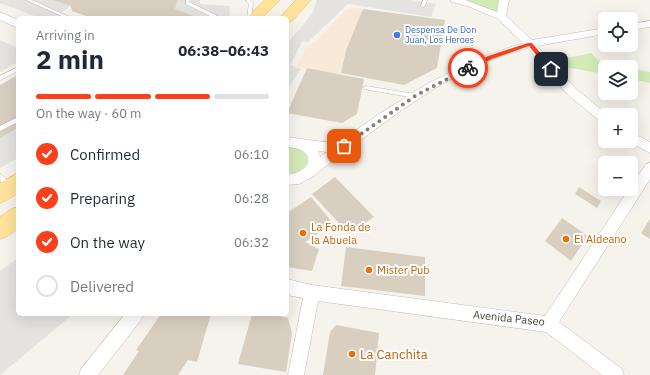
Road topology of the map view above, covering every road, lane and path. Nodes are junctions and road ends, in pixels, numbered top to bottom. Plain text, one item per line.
1 (28, 0) edge
2 (188, 0) edge
3 (248, 0) edge
4 (273, 0) edge
5 (304, 0) edge
6 (425, 0) edge
7 (455, 0) edge
8 (504, 0) edge
9 (423, 6) dead end
10 (0, 16) edge
11 (65, 16) edge
12 (210, 16) edge
13 (249, 16) edge
14 (256, 16) edge
15 (289, 16) edge
16 (501, 17) junction
17 (16, 23) edge
18 (650, 24) edge
19 (638, 26) edge
20 (598, 32) edge
21 (530, 44) junction
22 (16, 70) edge
23 (0, 78) edge
24 (366, 88) dead end
25 (415, 96) junction
26 (598, 114) edge
27 (16, 120) edge
28 (0, 129) edge
29 (638, 140) edge
30 (296, 142) edge
31 (344, 146) junction
32 (650, 148) edge
33 (650, 168) edge
34 (295, 179) edge
35 (16, 217) edge
36 (0, 229) edge
37 (289, 287) edge
38 (312, 293) junction
39 (133, 316) edge
40 (549, 324) junction
41 (87, 375) edge
42 (296, 375) edge
43 (616, 375) edge

1 - 11 lane
2 - 12 lane
3 - 13 lane
4 - 14 main road
5 - 15 main road
6 - 9 lane
7 - 16 street
8 - 16 street
10 - 17 street
16 - 21 street
18 - 19 street
20 - 21 street
21 - 25 street
21 - 26 street
22 - 23 lane
24 - 25 lane
25 - 31 street
27 - 28 lane
29 - 32 street
30 - 31 street
30 - 34 street
31 - 34 street
33 - 40 street, Avenida Paseo
35 - 36 main road
37 - 38 street, Avenida Paseo
38 - 40 street, Avenida Paseo
38 - 42 street
39 - 41 street
40 - 43 street

